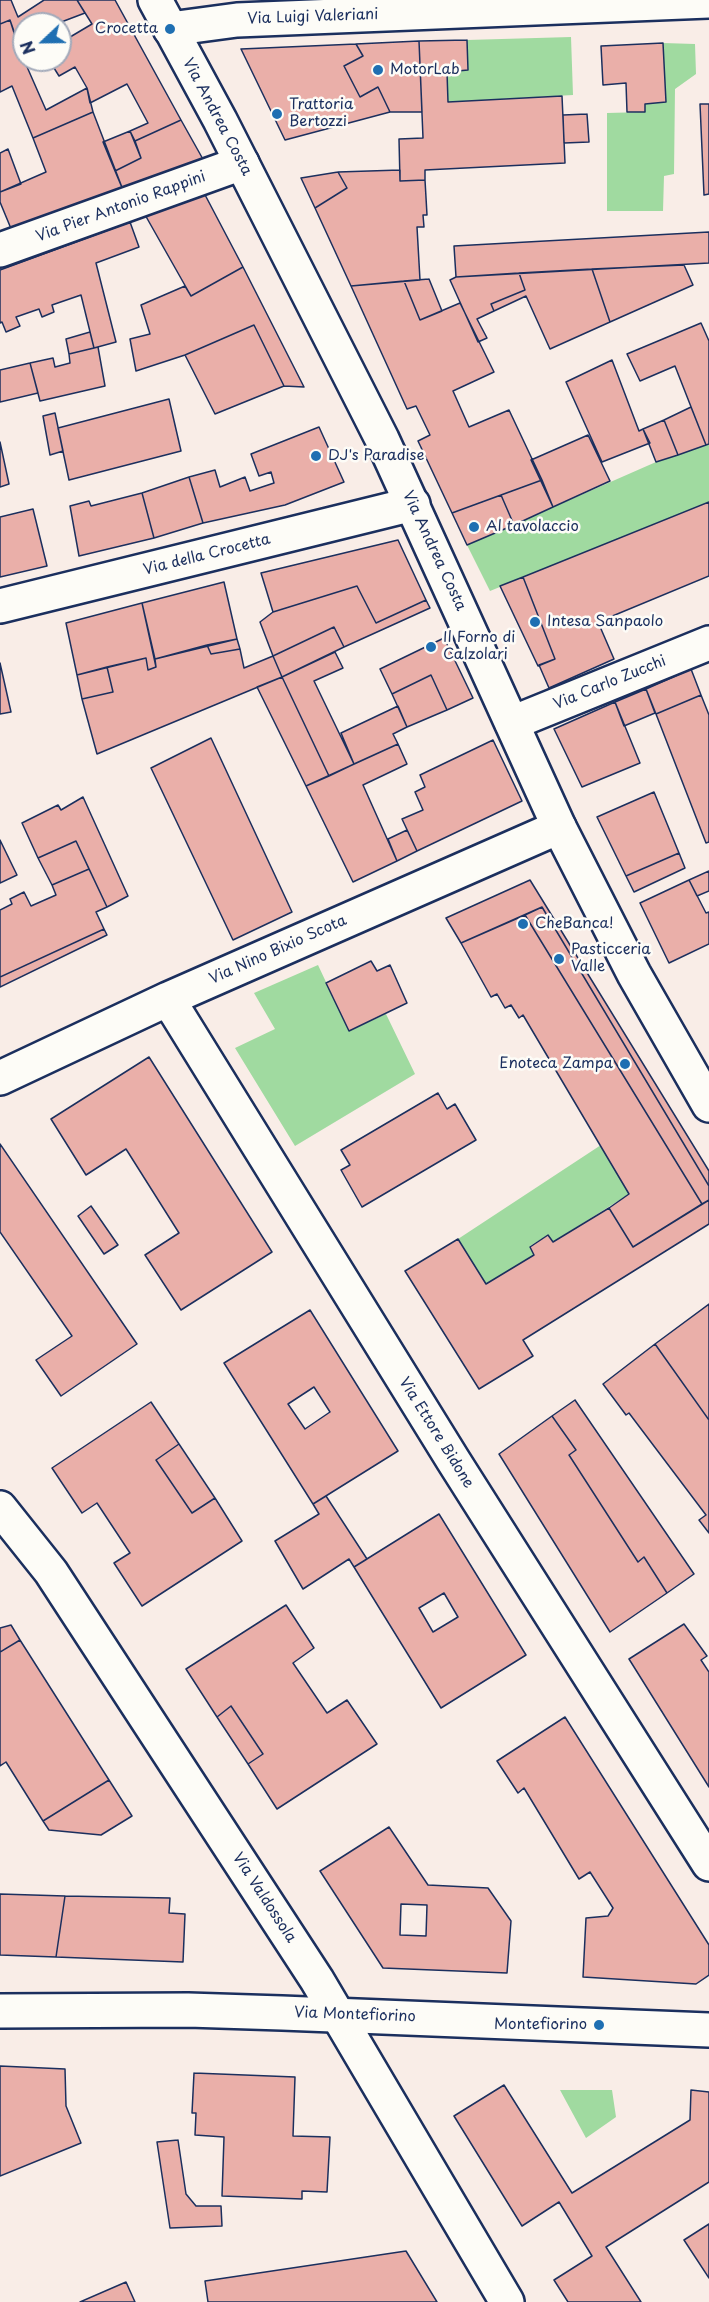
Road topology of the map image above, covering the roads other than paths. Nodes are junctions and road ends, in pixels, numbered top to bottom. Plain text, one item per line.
1 (155, 0) edge
2 (709, 1) edge
3 (170, 29) junction
4 (242, 163) junction
5 (0, 250) edge
6 (413, 504) junction
7 (0, 606) edge
8 (709, 643) edge
9 (512, 723) junction
10 (559, 827) junction
11 (168, 999) junction
12 (0, 1078) edge
13 (709, 1105) edge
14 (0, 1508) edge
15 (709, 1864) edge
16 (0, 2011) edge
17 (339, 2014) junction
18 (709, 2030) edge
19 (507, 2302) edge

1 - 3 street, Via Andrea Costa
2 - 3 street, Via Luigi Valeriani
3 - 4 street, Via Andrea Costa
4 - 5 street, Via Pier Antonio Rappini
4 - 6 street, Via Andrea Costa
6 - 7 street, Via della Crocetta
6 - 9 street, Via Andrea Costa
8 - 9 street, Via Carlo Zucchi
9 - 10 street, Via Andrea Costa
10 - 11 street, Via Nino Bixio Scota
10 - 13 street, Via Andrea Costa
11 - 12 street, Via Nino Bixio Scota
11 - 15 street, Via Ettore Bidone
14 - 17 street, Via Valdossola
16 - 17 street, Via Montefiorino
17 - 18 street, Via Montefiorino
17 - 19 street, Via Valdossola

